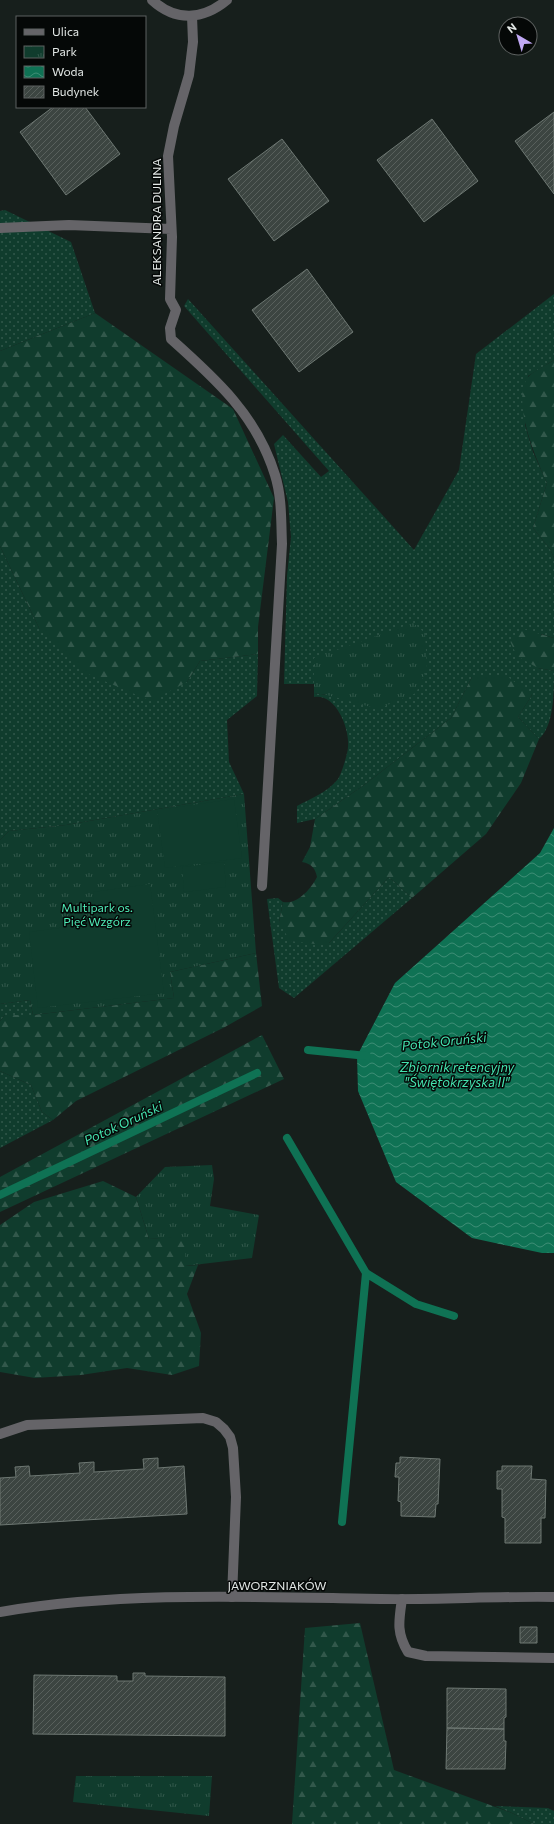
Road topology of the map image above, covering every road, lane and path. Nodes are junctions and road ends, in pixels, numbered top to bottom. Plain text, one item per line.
1 (152, 0) edge
2 (227, 0) edge
3 (192, 16) junction
4 (0, 228) edge
5 (171, 229) junction
6 (262, 886) dead end
7 (0, 1434) edge
8 (232, 1597) junction
9 (554, 1597) edge
10 (402, 1599) junction
11 (0, 1612) edge
12 (554, 1658) edge

1 - 3 street
2 - 3 street
3 - 5 street, ALEKSANDRA DULINA
4 - 5 street
5 - 6 street, ALEKSANDRA DULINA
7 - 8 street
8 - 10 street, JAWORZNIAKÓW
8 - 11 street, JAWORZNIAKÓW
9 - 10 street, JAWORZNIAKÓW
10 - 12 street

